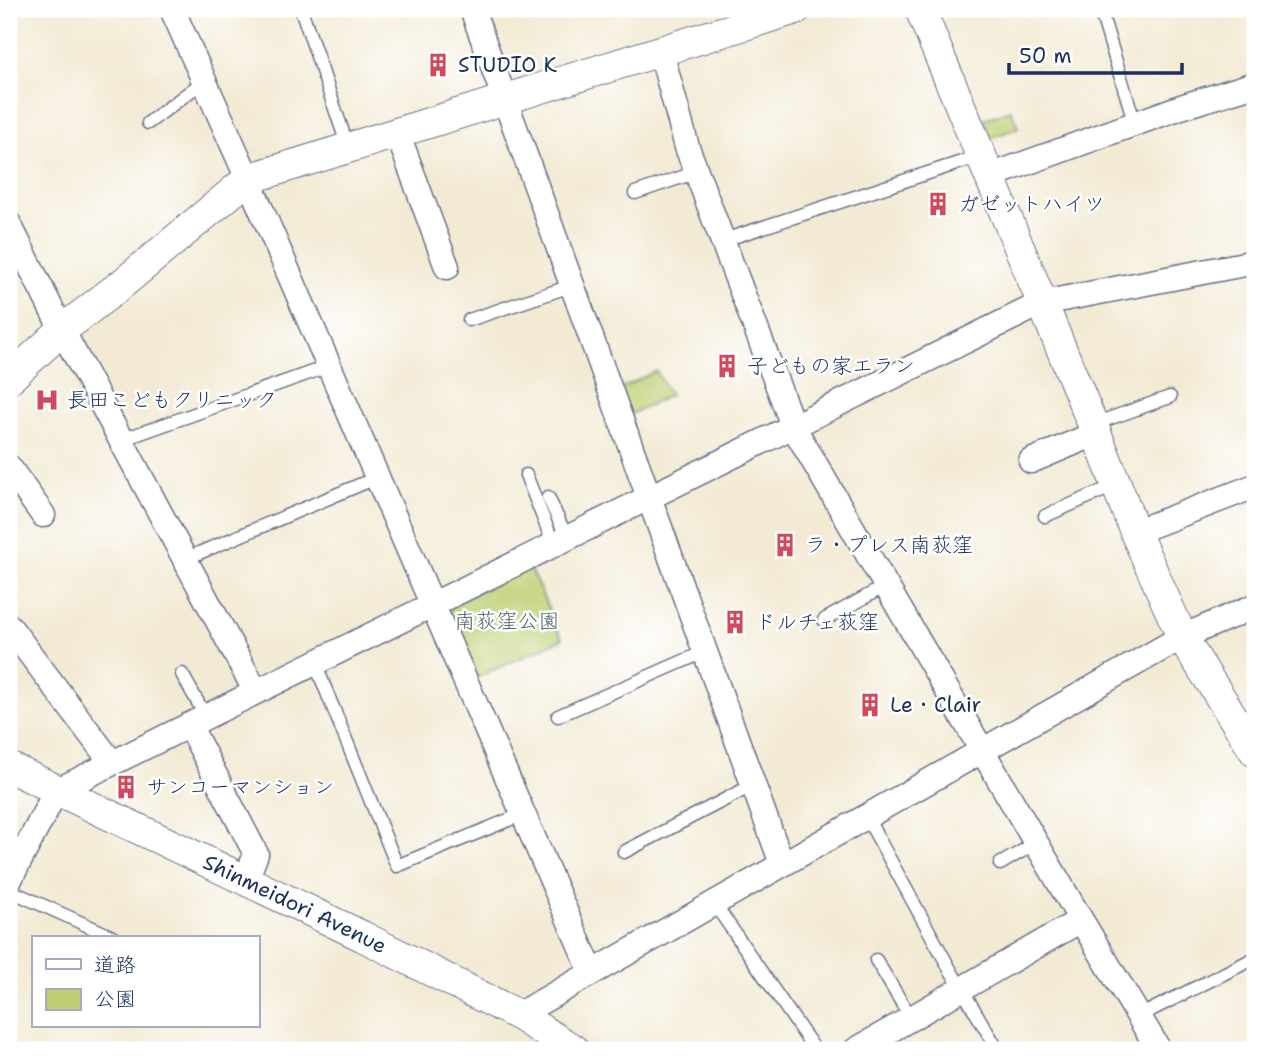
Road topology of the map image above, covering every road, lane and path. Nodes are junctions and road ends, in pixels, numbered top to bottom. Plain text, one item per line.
1 (172, 9) edge
2 (301, 9) edge
3 (472, 9) edge
4 (796, 9) edge
5 (920, 9) edge
6 (1100, 9) edge
7 (661, 52) junction
8 (204, 80) junction
9 (1255, 84) edge
10 (503, 99) junction
11 (148, 122) dead end
12 (1135, 124) junction
13 (397, 132) junction
14 (348, 148) junction
15 (985, 166) junction
16 (697, 172) junction
17 (248, 179) junction
18 (635, 193) dead end
19 (9, 224) edge
20 (724, 240) junction
21 (1255, 262) edge
22 (447, 267) dead end
23 (571, 286) junction
24 (1042, 303) junction
25 (469, 320) dead end
26 (62, 330) junction
27 (329, 366) junction
28 (9, 379) edge
29 (1170, 397) dead end
30 (793, 426) junction
31 (1095, 429) junction
32 (121, 440) junction
33 (1031, 461) dead end
34 (9, 467) edge
35 (526, 475) dead end
36 (378, 477) junction
37 (1117, 485) junction
38 (1255, 486) edge
39 (548, 497) dead end
40 (648, 498) junction
41 (43, 515) dead end
42 (1045, 516) dead end
43 (1135, 532) junction
44 (560, 541) junction
45 (185, 559) junction
46 (887, 585) junction
47 (433, 604) junction
48 (1255, 606) edge
49 (824, 620) dead end
50 (9, 626) edge
51 (1182, 637) junction
52 (704, 652) junction
53 (315, 663) junction
54 (182, 674) dead end
55 (257, 692) junction
56 (558, 716) dead end
57 (197, 721) junction
58 (982, 749) junction
59 (1255, 752) edge
60 (112, 763) junction
61 (9, 767) edge
62 (753, 785) junction
63 (56, 791) junction
64 (523, 814) junction
65 (866, 816) junction
66 (1036, 843) junction
67 (624, 852) dead end
68 (782, 864) junction
69 (1000, 864) dead end
70 (9, 881) edge
71 (246, 882) junction
72 (9, 890) edge
73 (714, 903) junction
74 (1080, 919) junction
75 (111, 936) edge
76 (1255, 958) edge
77 (876, 960) dead end
78 (592, 973) junction
79 (962, 988) junction
80 (518, 1015) junction
81 (1139, 1016) junction
82 (911, 1018) junction
83 (574, 1050) edge
84 (816, 1050) edge
85 (856, 1050) edge
86 (998, 1050) edge
87 (1159, 1050) edge

1 - 8 street
2 - 14 lane
3 - 10 street
4 - 7 street
5 - 15 street
6 - 12 lane
7 - 10 street
7 - 16 street
8 - 11 lane
8 - 17 street
9 - 12 street
10 - 13 street
10 - 23 street
12 - 15 street
13 - 14 street
13 - 22 street
14 - 17 street
15 - 20 lane
15 - 24 street
16 - 18 lane
16 - 20 street
17 - 26 street
17 - 27 street
19 - 26 street
20 - 30 street
21 - 24 street
23 - 25 lane
23 - 40 street
24 - 30 street
24 - 31 street
26 - 28 street
26 - 32 street
27 - 32 lane
27 - 36 street
29 - 31 lane
30 - 40 street
30 - 46 street
31 - 33 street
31 - 37 street
32 - 45 street
34 - 41 street
35 - 44 lane
36 - 45 lane
36 - 47 street
37 - 42 lane
37 - 43 street
38 - 43 street
39 - 44 lane
40 - 44 street
40 - 52 street
43 - 51 street
44 - 47 street
45 - 55 street
46 - 49 lane
46 - 58 street
47 - 53 street
47 - 64 street
48 - 51 street
50 - 60 street
51 - 58 street
51 - 59 street
52 - 56 lane
52 - 62 street
53 - 55 street
53 - 64 lane
54 - 57 lane
55 - 57 street
57 - 60 street
57 - 71 street
58 - 65 street
58 - 66 street
60 - 63 street
61 - 63 street, Shinmeidori Avenue
62 - 67 lane
62 - 68 street
63 - 70 street
63 - 71 street, Shinmeidori Avenue
64 - 78 street
65 - 68 street
65 - 79 lane
66 - 69 lane
66 - 74 street
68 - 73 street
71 - 80 street, Shinmeidori Avenue
72 - 75 lane
73 - 78 street
73 - 84 lane
74 - 79 street
74 - 81 street
76 - 81 lane
77 - 82 lane
78 - 80 street
79 - 82 street
79 - 86 lane
80 - 83 street, Shinmeidori Avenue
81 - 87 street
82 - 85 street

